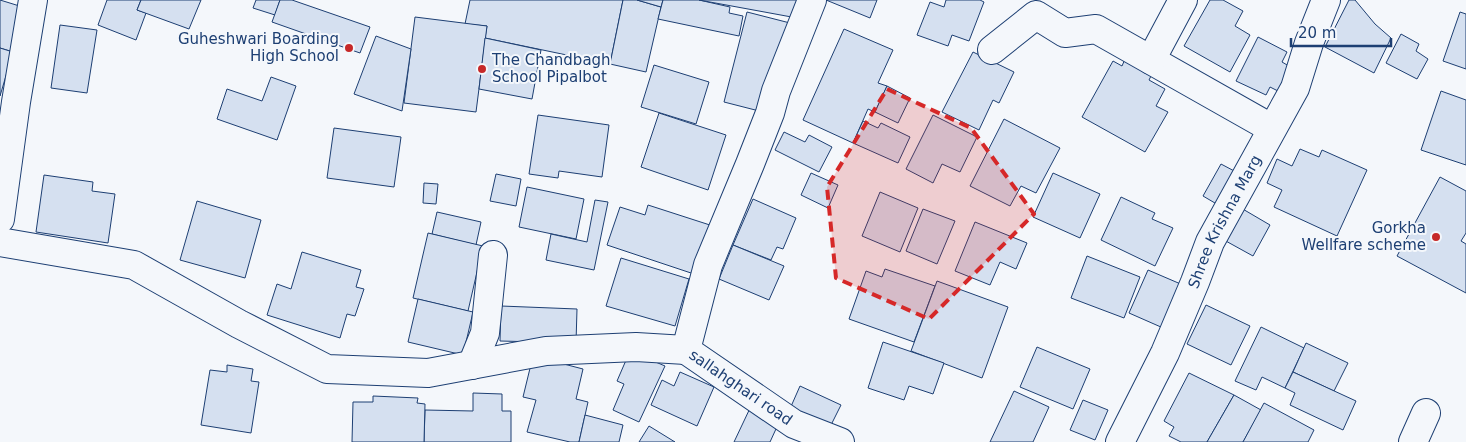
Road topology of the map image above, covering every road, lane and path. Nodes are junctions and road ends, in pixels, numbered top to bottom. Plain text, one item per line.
1 (33, 0) edge
2 (812, 0) edge
3 (1183, 0) edge
4 (1326, 0) edge
5 (992, 50) dead end
6 (1151, 60) junction
7 (1271, 128) junction
8 (0, 219) edge
9 (0, 242) edge
10 (493, 256) dead end
11 (686, 350) junction
12 (472, 365) junction
13 (1426, 413) dead end
14 (840, 442) edge
15 (1120, 442) edge
16 (1413, 442) edge

1 - 8 street
2 - 11 street, sallahghari road
3 - 6 street
4 - 7 street, Shree Krishna Marg
5 - 6 street
6 - 7 street
7 - 15 street, Shree Krishna Marg
9 - 12 street
10 - 12 street
11 - 12 street
11 - 14 street, sallahghari road
13 - 16 street

